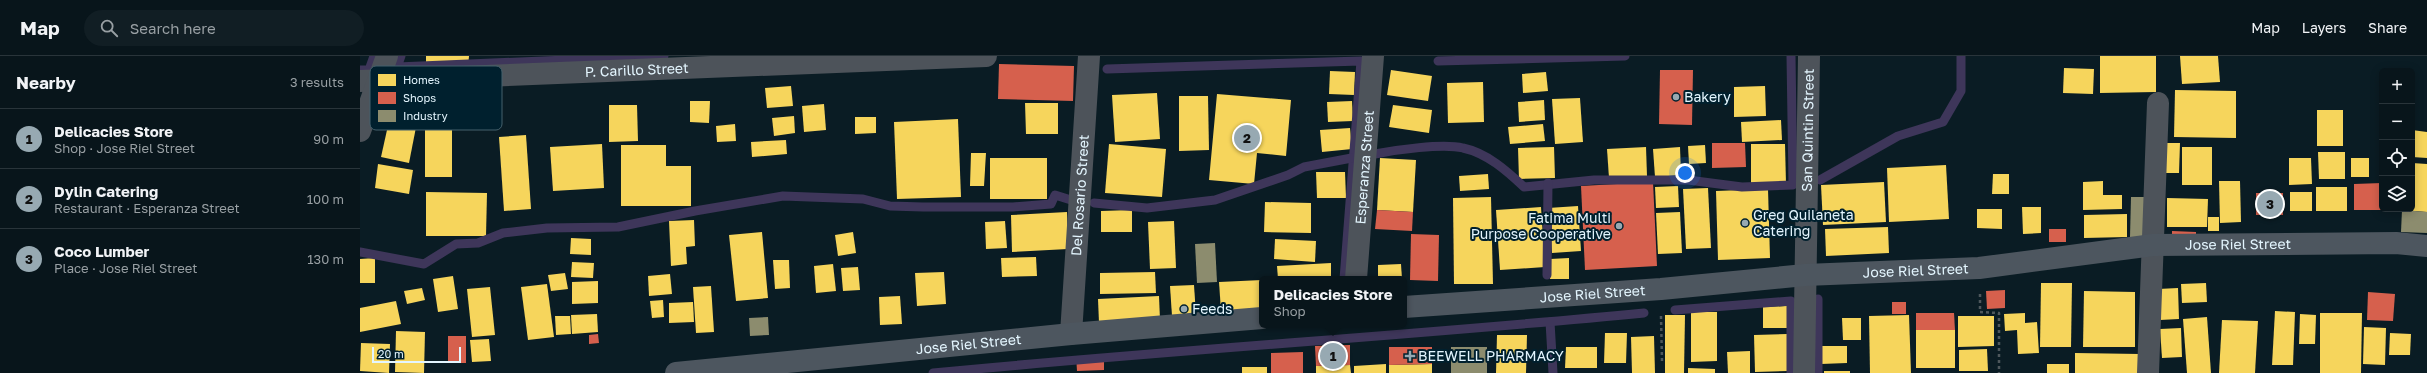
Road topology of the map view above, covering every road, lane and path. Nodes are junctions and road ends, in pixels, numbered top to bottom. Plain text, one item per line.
1 (386, 56) edge
2 (986, 56) edge
3 (1089, 56) edge
4 (1373, 56) edge
5 (1808, 56) edge
6 (379, 66) edge
7 (502, 76) edge
8 (369, 81) edge
9 (2158, 103) dead end
10 (360, 131) edge
11 (2153, 245) junction
12 (2427, 246) edge
13 (1979, 268) junction
14 (1356, 276) edge
15 (1805, 276) junction
16 (1661, 289) junction
17 (1407, 308) edge
18 (1259, 318) edge
19 (1071, 334) junction
20 (1662, 361) dead end
21 (676, 373) edge
22 (1804, 373) edge
23 (2000, 373) edge
24 (2148, 373) edge

1 - 6 street
2 - 7 street, P. Carillo Street
3 - 19 street, Del Rosario Street
4 - 14 street, Esperanza Street
5 - 15 street, San Quintin Street
8 - 10 street
9 - 11 street
11 - 12 highway, Jose Riel Street
11 - 13 highway, Jose Riel Street
11 - 24 street
13 - 15 highway, Jose Riel Street
13 - 23 path
15 - 16 highway, Jose Riel Street
15 - 22 street, San Quintin Street
16 - 17 highway, Jose Riel Street
16 - 20 path
18 - 19 highway, Jose Riel Street
19 - 21 highway, Jose Riel Street

